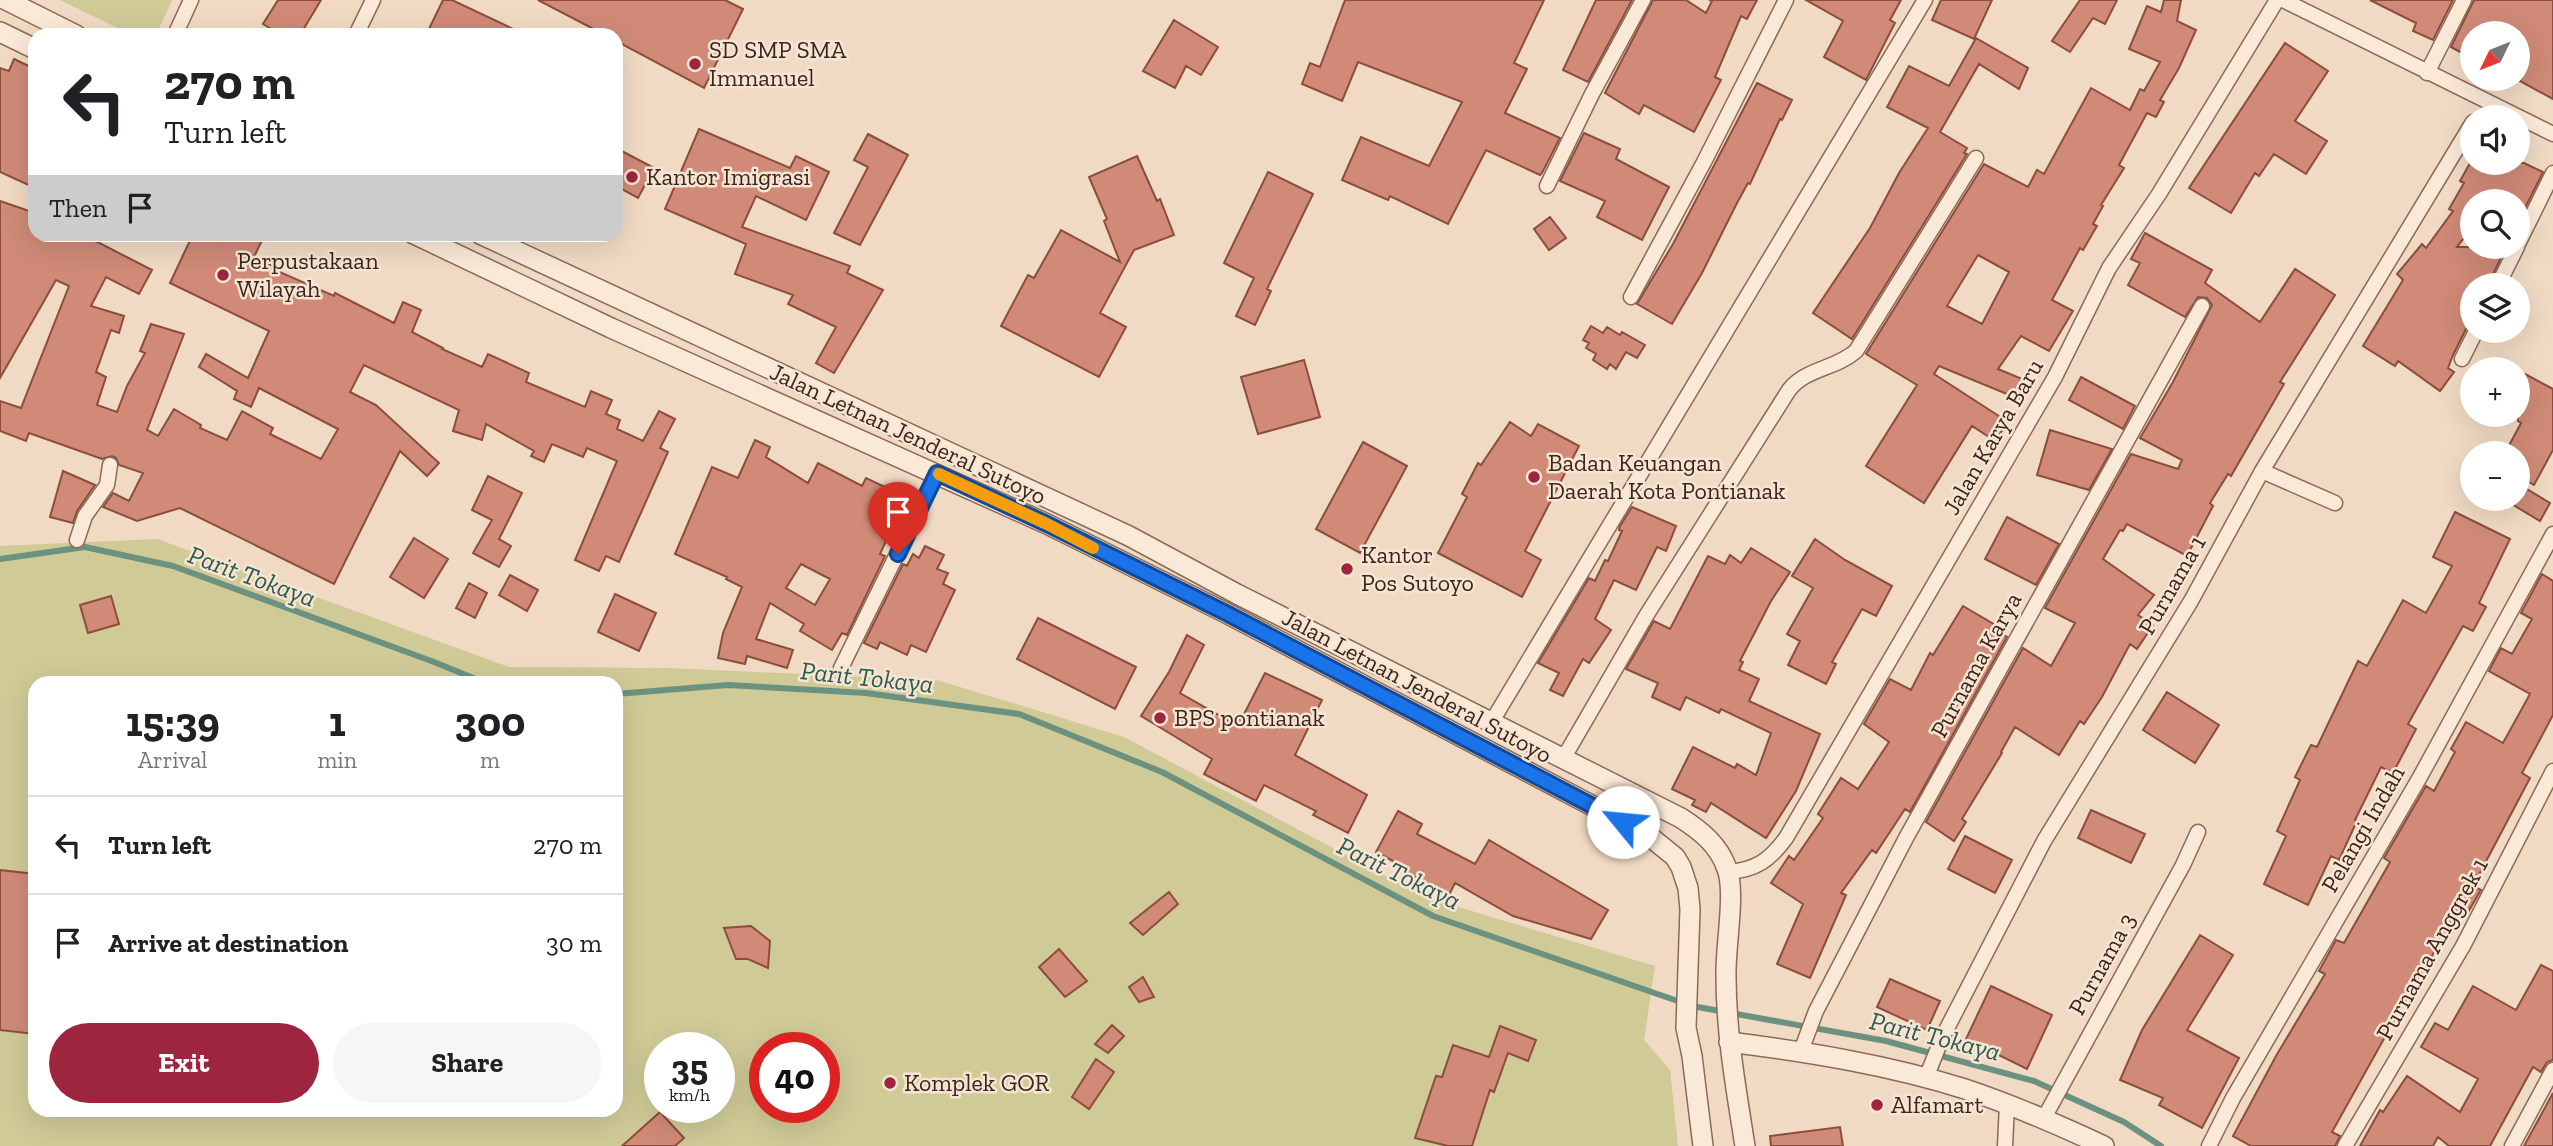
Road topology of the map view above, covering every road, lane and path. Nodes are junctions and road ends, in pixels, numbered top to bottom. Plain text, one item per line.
1 (191, 0) edge
2 (373, 0) edge
3 (1643, 0) edge
4 (1786, 0) edge
5 (1925, 0) edge
6 (2277, 0) edge
7 (2283, 0) edge
8 (2465, 0) edge
9 (3, 1) edge
10 (61, 28) edge
11 (179, 28) edge
12 (359, 28) edge
13 (0, 32) edge
14 (28, 46) edge
15 (2427, 73) junction
16 (2486, 101) junction
17 (2483, 105) edge
18 (2553, 134) edge
19 (2460, 142) edge
20 (1976, 158) dead end
21 (2553, 173) edge
22 (1548, 186) dead end
23 (2530, 221) edge
24 (431, 242) edge
25 (497, 242) edge
26 (1631, 297) dead end
27 (2202, 306) dead end
28 (110, 465) dead end
29 (2262, 471) junction
30 (937, 473) junction
31 (2335, 503) dead end
32 (2553, 534) edge
33 (77, 540) dead end
34 (1237, 594) junction
35 (1228, 614) junction
36 (841, 668) dead end
37 (1491, 723) junction
38 (1563, 759) junction
39 (2553, 771) edge
40 (2198, 832) dead end
41 (1728, 872) junction
42 (1729, 1036) junction
43 (1804, 1043) junction
44 (1929, 1069) junction
45 (2553, 1070) edge
46 (2007, 1104) junction
47 (2049, 1110) junction
48 (1703, 1146) edge
49 (1745, 1146) edge
50 (2006, 1146) edge
51 (2104, 1146) edge
52 (2209, 1146) edge
53 (2345, 1146) edge
54 (2512, 1146) edge

1 - 11 street
2 - 12 street
3 - 22 street
4 - 26 street
5 - 37 street
6 - 41 street, Jalan Karya Baru
7 - 15 street
8 - 15 street
9 - 10 street
13 - 14 street
15 - 16 street
16 - 17 street, Purnama 1
16 - 18 street
19 - 29 street, Purnama 1
20 - 38 street
21 - 23 street
24 - 30 street, Jalan Letnan Jenderal Sutoyo
25 - 34 street, Jalan Letnan Jenderal Sutoyo
27 - 43 street, Purnama Karya
28 - 33 street
29 - 31 street
29 - 44 street, Purnama 1
30 - 35 street, Jalan Letnan Jenderal Sutoyo
30 - 36 street
32 - 52 street, Pelangi Indah
34 - 35 street
34 - 37 street, Jalan Letnan Jenderal Sutoyo
35 - 48 street, Jalan Letnan Jenderal Sutoyo
37 - 38 street, Jalan Letnan Jenderal Sutoyo
38 - 41 street, Jalan Letnan Jenderal Sutoyo
39 - 53 street, Purnama Anggrek 1
40 - 47 street, Purnama 3
41 - 42 street
42 - 43 street
42 - 49 street
43 - 44 street
44 - 46 street
45 - 54 street
46 - 47 street
46 - 50 street
47 - 51 street

